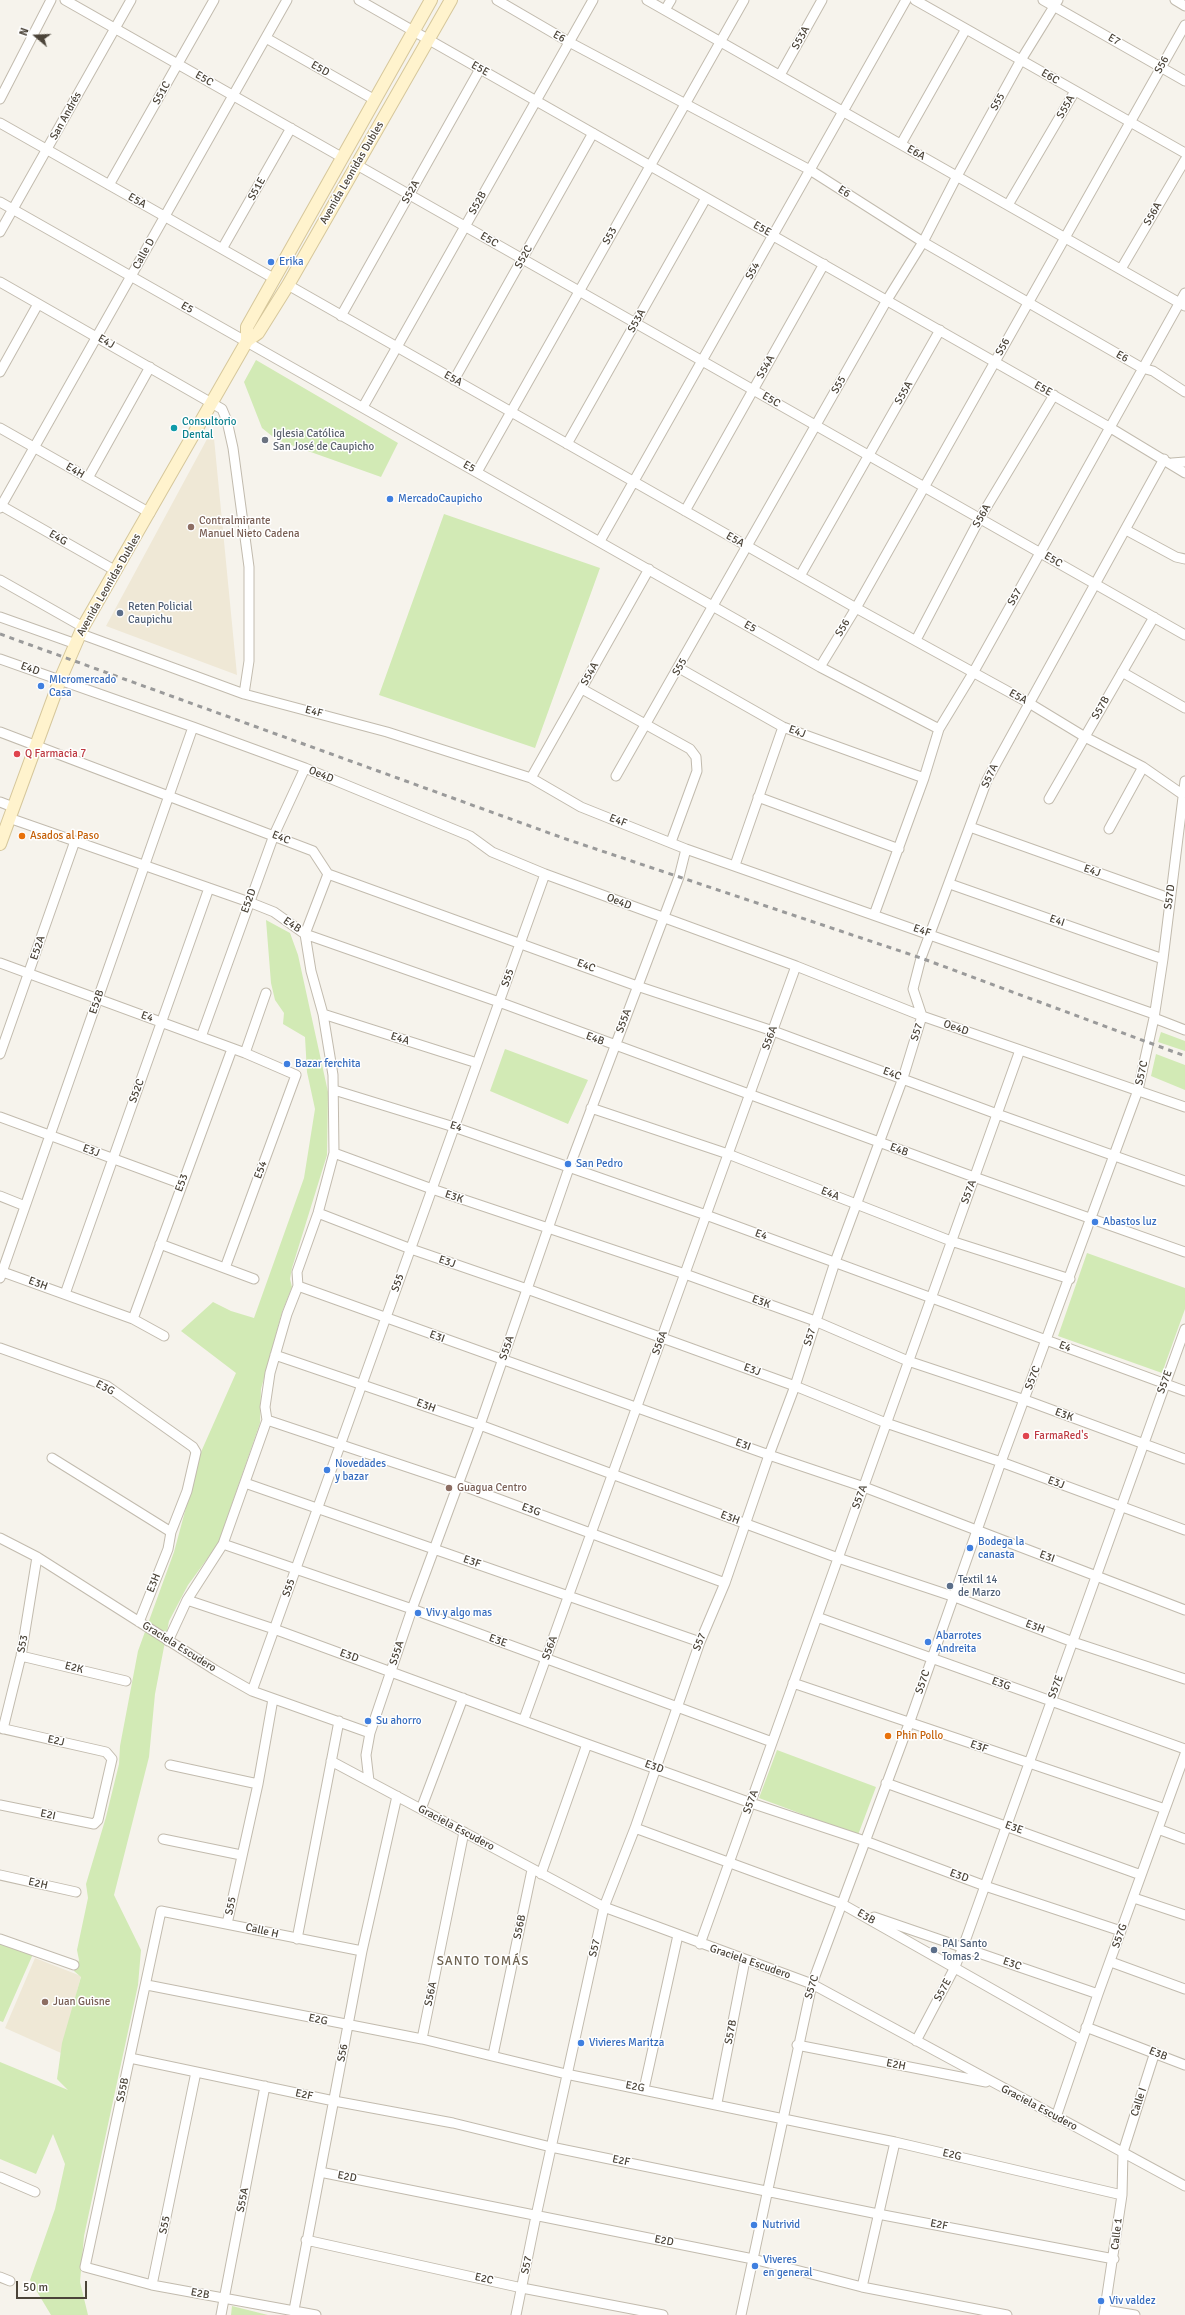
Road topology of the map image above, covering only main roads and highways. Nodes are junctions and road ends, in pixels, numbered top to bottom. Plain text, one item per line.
1 (431, 0) edge
2 (451, 0) edge
3 (248, 341) junction
4 (0, 844) edge

1 - 3 main road, Avenida Leonidas Dubles
2 - 3 main road, Avenida Leonidas Dubles
3 - 4 main road, Avenida Leonidas Dubles

